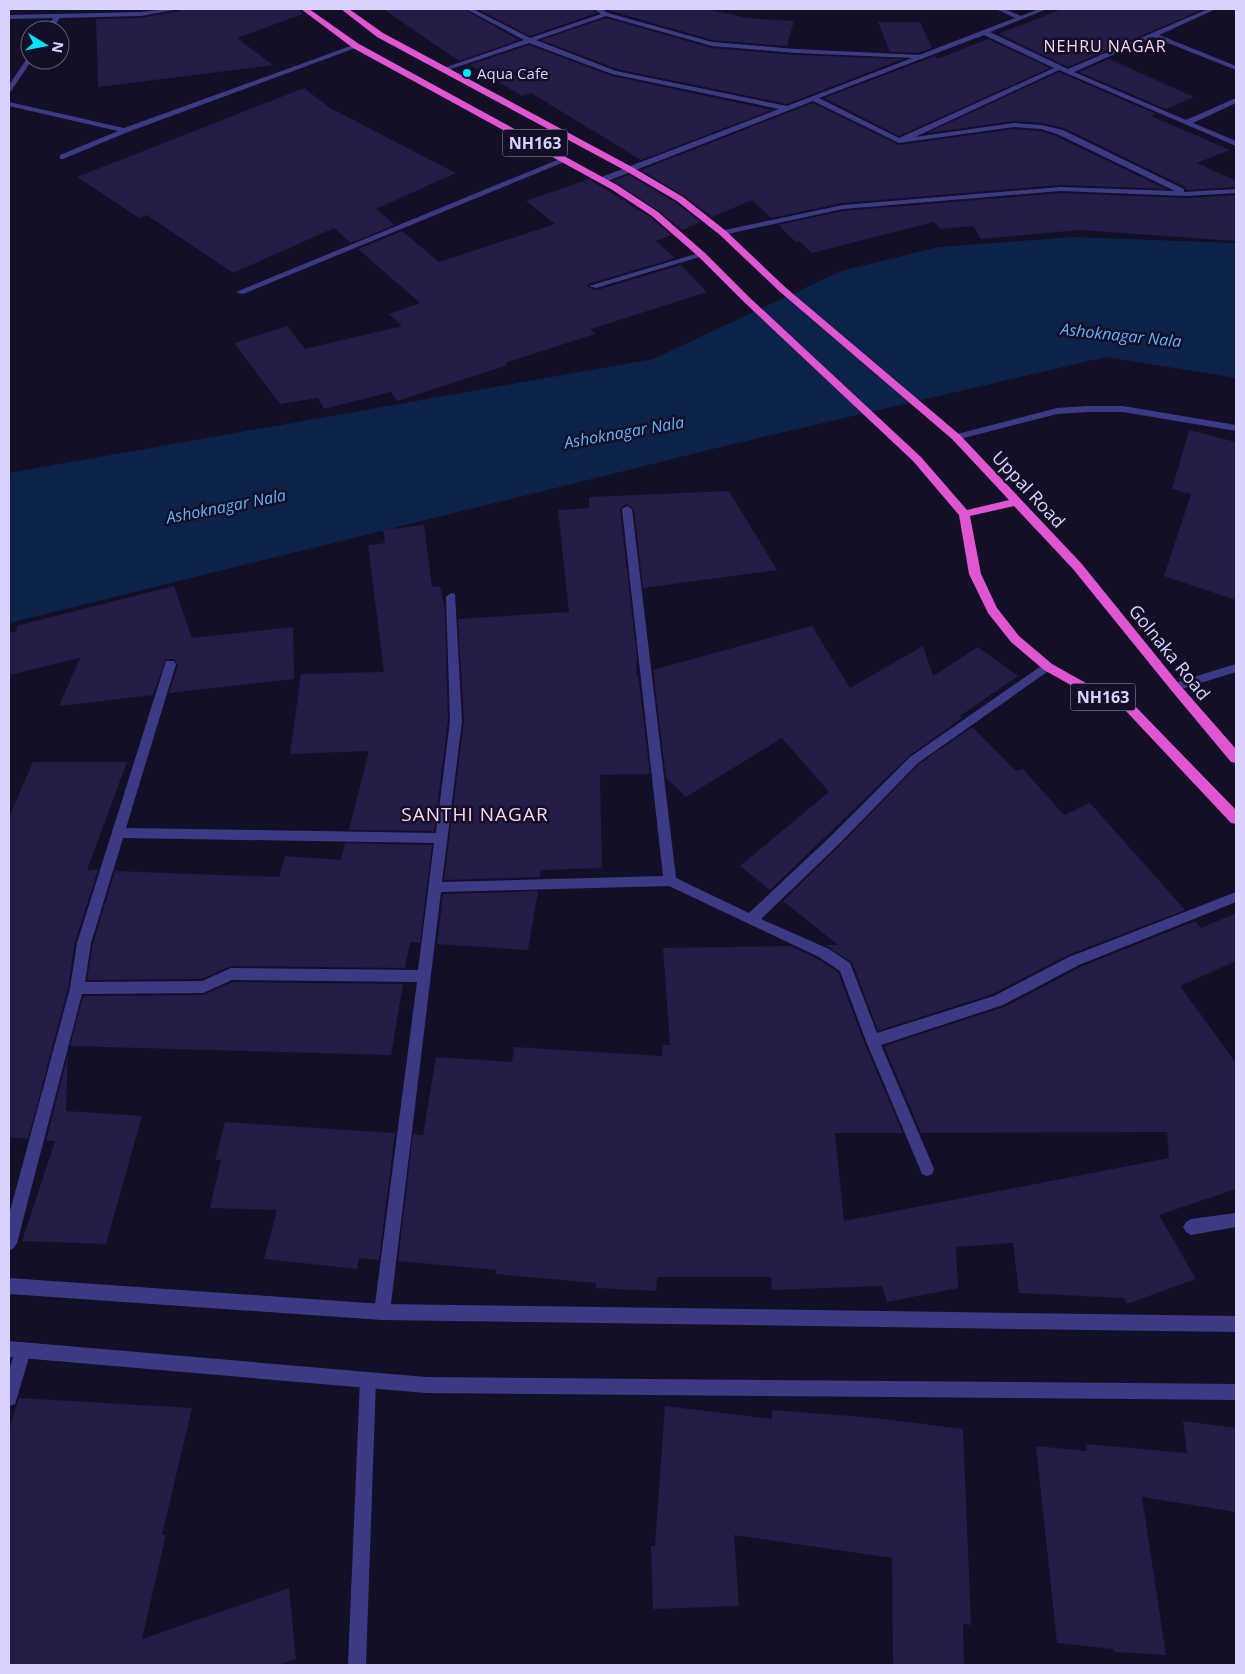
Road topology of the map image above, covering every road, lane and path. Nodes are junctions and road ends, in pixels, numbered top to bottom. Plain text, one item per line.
1 (176, 9) edge
2 (305, 9) edge
3 (345, 9) edge
4 (469, 9) edge
5 (596, 9) edge
6 (999, 9) edge
7 (1044, 9) edge
8 (1213, 9) edge
9 (606, 14) junction
10 (9, 17) edge
11 (56, 17) junction
12 (1021, 18) junction
13 (54, 20) edge
14 (984, 32) junction
15 (1153, 35) junction
16 (531, 41) junction
17 (356, 46) junction
18 (921, 56) junction
19 (1059, 68) junction
20 (1236, 68) edge
21 (22, 70) edge
22 (443, 70) junction
23 (1068, 72) junction
24 (9, 90) edge
25 (813, 98) junction
26 (1236, 100) edge
27 (9, 104) edge
28 (786, 108) junction
29 (1186, 123) junction
30 (125, 130) junction
31 (899, 141) junction
32 (1236, 144) edge
33 (63, 157) dead end
34 (565, 160) junction
35 (629, 169) junction
36 (602, 180) junction
37 (1235, 190) edge
38 (1186, 194) junction
39 (723, 233) junction
40 (702, 255) junction
41 (593, 286) dead end
42 (240, 292) dead end
43 (1236, 428) edge
44 (956, 437) junction
45 (1016, 502) junction
46 (628, 509) dead end
47 (964, 514) junction
48 (1077, 566) joint
49 (451, 597) dead end
50 (170, 664) dead end
51 (1048, 666) junction
52 (1236, 668) edge
53 (1175, 687) junction
54 (1236, 758) edge
55 (1236, 819) edge
56 (118, 833) junction
57 (440, 838) junction
58 (670, 881) junction
59 (435, 887) junction
60 (1236, 897) edge
61 (751, 920) junction
62 (424, 976) junction
63 (77, 988) junction
64 (873, 1041) junction
65 (927, 1169) dead end
66 (1236, 1220) edge
67 (1191, 1227) dead end
68 (9, 1243) edge
69 (9, 1286) edge
70 (382, 1312) junction
71 (1236, 1324) edge
72 (16, 1350) edge
73 (368, 1380) junction
74 (1236, 1392) edge
75 (9, 1398) edge
76 (357, 1665) edge

1 - 11 street
2 - 17 highway, NH163
3 - 22 highway, NH163
4 - 16 street
5 - 9 street
6 - 12 street
7 - 12 street
8 - 15 street
9 - 16 street
9 - 18 street
10 - 11 street
11 - 13 street
12 - 14 street
14 - 18 street
14 - 19 street
15 - 20 street
15 - 23 street
16 - 22 street
16 - 28 street
17 - 30 street
17 - 34 highway, NH163
18 - 25 street
19 - 23 street
19 - 31 street
21 - 24 street
22 - 35 highway, NH163
23 - 29 street
25 - 28 street
25 - 31 street
26 - 29 street
27 - 30 street
28 - 35 street
29 - 32 street
30 - 33 street
31 - 38 street
34 - 36 highway, NH163
34 - 42 street
35 - 36 street
35 - 39 highway, NH163
36 - 40 highway, NH163
37 - 38 street
38 - 39 street
39 - 44 highway, NH163
40 - 41 street
40 - 47 highway, NH163
43 - 44 street
44 - 45 highway, Uppal Road / NH163
45 - 47 highway
45 - 48 highway, Uppal Road / NH163
46 - 58 street
47 - 51 highway, NH163
48 - 53 highway, Golnaka Road / NH163
49 - 57 street
50 - 56 street
51 - 55 highway, NH163
51 - 61 street
52 - 53 street
53 - 54 highway, Golnaka Road / NH163
56 - 57 street
56 - 63 street
57 - 59 street
58 - 59 street
58 - 61 street
59 - 62 street
60 - 64 street
61 - 64 street
62 - 63 street
62 - 70 street
63 - 68 street
64 - 65 street
66 - 67 street
69 - 70 street
70 - 71 street
72 - 73 street
72 - 75 street
73 - 74 street
73 - 76 street

